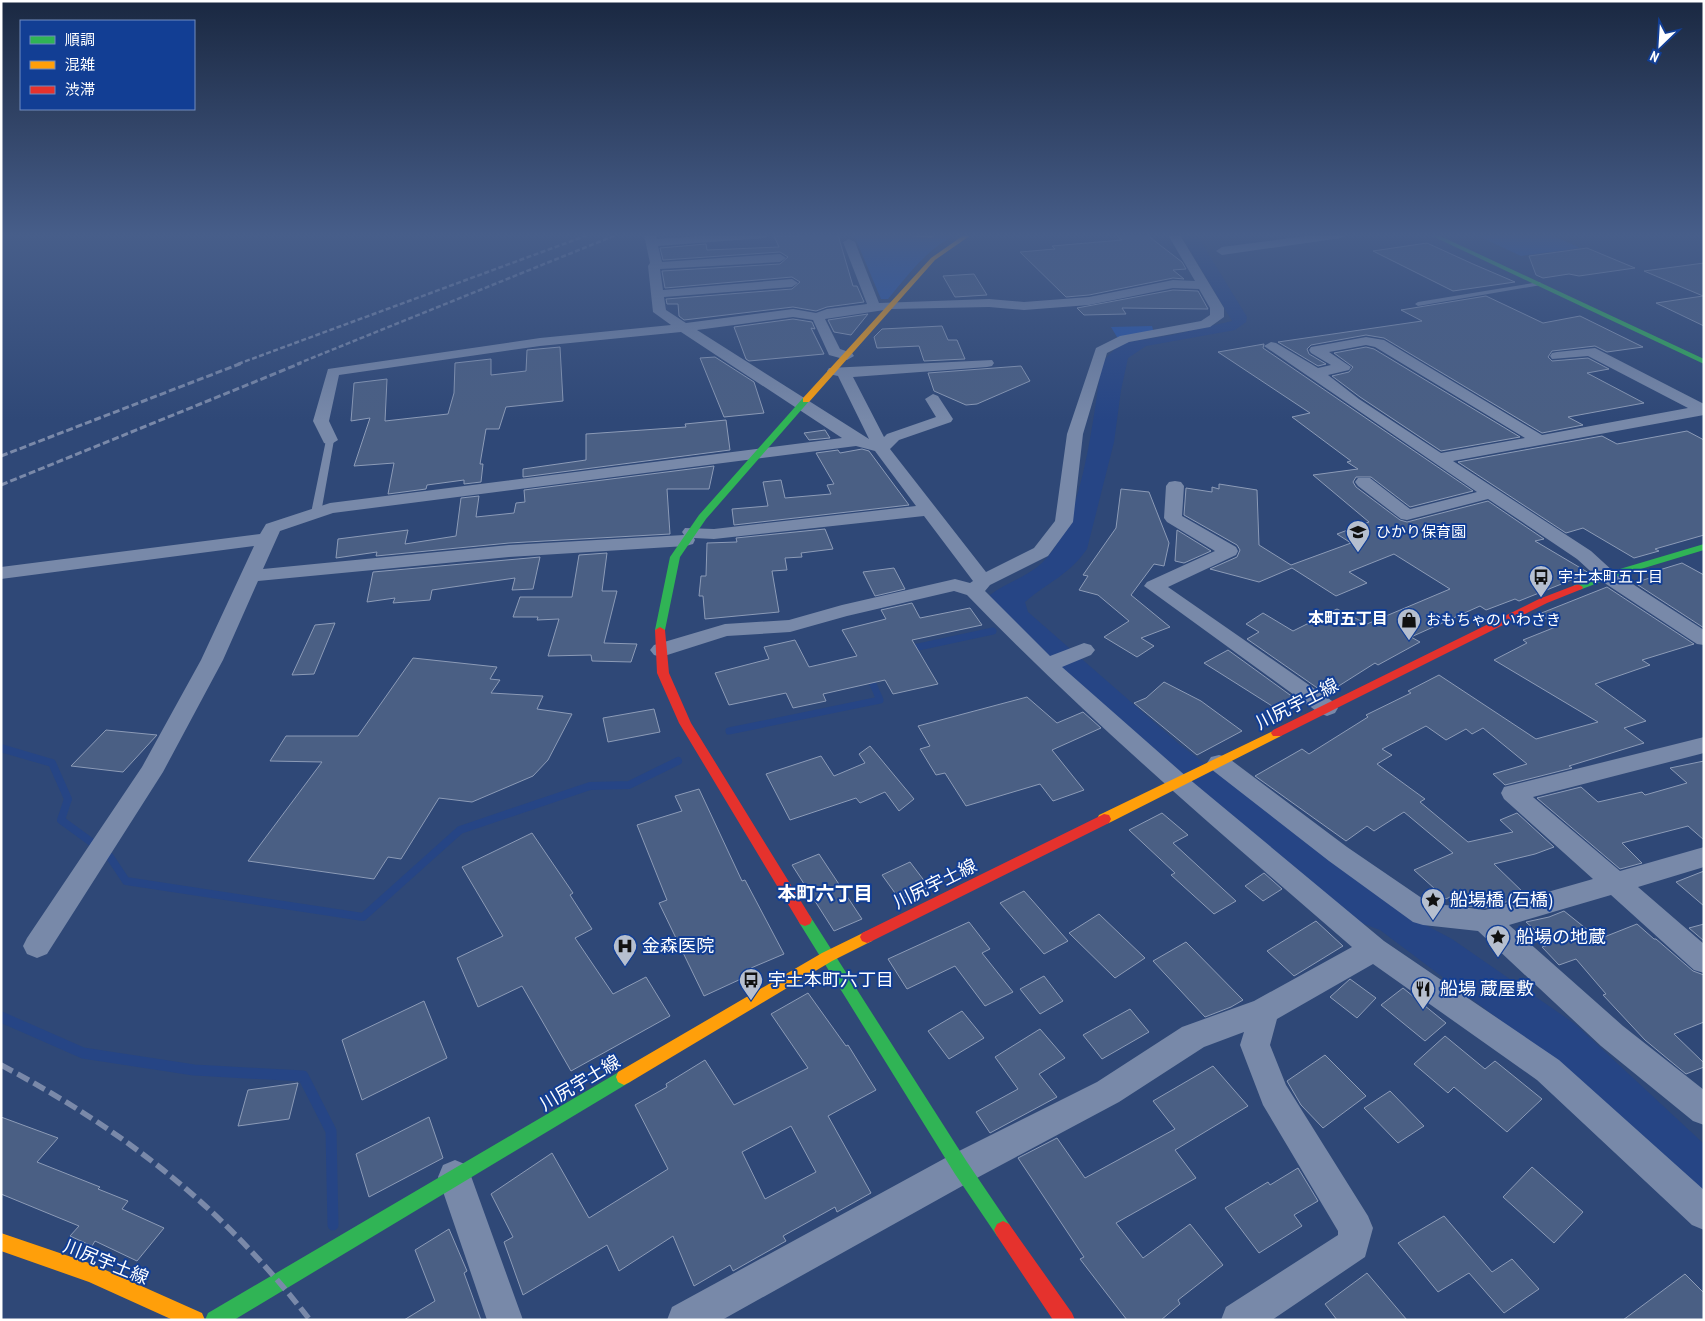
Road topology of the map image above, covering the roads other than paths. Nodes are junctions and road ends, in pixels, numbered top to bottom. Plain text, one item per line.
1 (657, 297) edge
2 (801, 297) edge
3 (870, 297) edge
4 (899, 297) edge
5 (1111, 297) edge
6 (1211, 297) edge
7 (1462, 297) edge
8 (1566, 297) edge
9 (1418, 304) dead end
10 (891, 305) junction
11 (874, 306) junction
12 (813, 317) junction
13 (681, 328) junction
14 (1271, 346) dead end
15 (847, 356) junction
16 (1557, 356) dead end
17 (1704, 362) edge
18 (987, 363) dead end
19 (839, 372) junction
20 (1316, 373) junction
21 (934, 399) dead end
22 (804, 405) junction
23 (1704, 410) edge
24 (1538, 439) junction
25 (330, 440) joint
26 (857, 441) junction
27 (881, 448) junction
28 (758, 454) junction
29 (1440, 458) junction
30 (1364, 482) dead end
31 (1175, 486) dead end
32 (1492, 493) junction
33 (928, 510) junction
34 (316, 513) junction
35 (689, 536) junction
36 (267, 539) junction
37 (1704, 547) edge
38 (1, 573) edge
39 (251, 576) junction
40 (1607, 576) junction
41 (978, 586) junction
42 (1704, 639) edge
43 (661, 650) junction
44 (1084, 650) dead end
45 (1047, 665) junction
46 (1327, 708) junction
47 (1704, 744) edge
48 (1216, 765) junction
49 (1181, 783) junction
50 (1704, 857) edge
51 (1615, 883) junction
52 (1485, 921) junction
53 (37, 946) dead end
54 (1374, 949) junction
55 (827, 957) junction
56 (1704, 961) edge
57 (1264, 1011) junction
58 (1704, 1110) edge
59 (961, 1168) junction
60 (455, 1177) junction
61 (1704, 1213) edge
62 (1, 1242) edge
63 (195, 1320) edge
64 (215, 1320) edge
65 (504, 1320) edge
66 (685, 1320) edge
67 (1065, 1320) edge
68 (1239, 1320) edge

1 - 13 street
2 - 12 street
3 - 11 street
4 - 10 street
5 - 10 street
6 - 41 street
7 - 9 lane
8 - 17 street
10 - 11 street
10 - 15 street
11 - 12 street
12 - 13 street
12 - 15 street
13 - 22 street
13 - 25 street
14 - 20 street
15 - 19 street
16 - 23 street
18 - 19 street
19 - 22 street
19 - 27 street
20 - 24 street
20 - 29 street
21 - 27 street
22 - 26 street
22 - 28 street
23 - 24 street
24 - 29 street
25 - 34 lane
26 - 27 street
26 - 28 street
27 - 33 street
28 - 34 street
28 - 35 street
29 - 32 street
30 - 32 street
31 - 46 street
32 - 40 street
33 - 35 street
33 - 41 street
34 - 36 street
35 - 39 street
35 - 43 street
36 - 38 street
36 - 39 street
37 - 40 street, 川尻宇土線
39 - 53 street
40 - 42 street
40 - 46 street, 川尻宇土線
41 - 43 street
41 - 45 street
43 - 55 street
44 - 45 street
45 - 49 street
46 - 48 street, 川尻宇土線
47 - 51 street
48 - 49 street, 川尻宇土線
48 - 52 street
49 - 54 street
49 - 55 street, 川尻宇土線
50 - 51 street
51 - 52 street
51 - 56 street
52 - 58 street
54 - 57 street
54 - 61 street
55 - 59 street
55 - 60 street, 川尻宇土線
57 - 59 street
57 - 68 street
59 - 66 street
59 - 67 street
60 - 64 street, 川尻宇土線
60 - 65 street
62 - 63 street, 川尻宇土線

